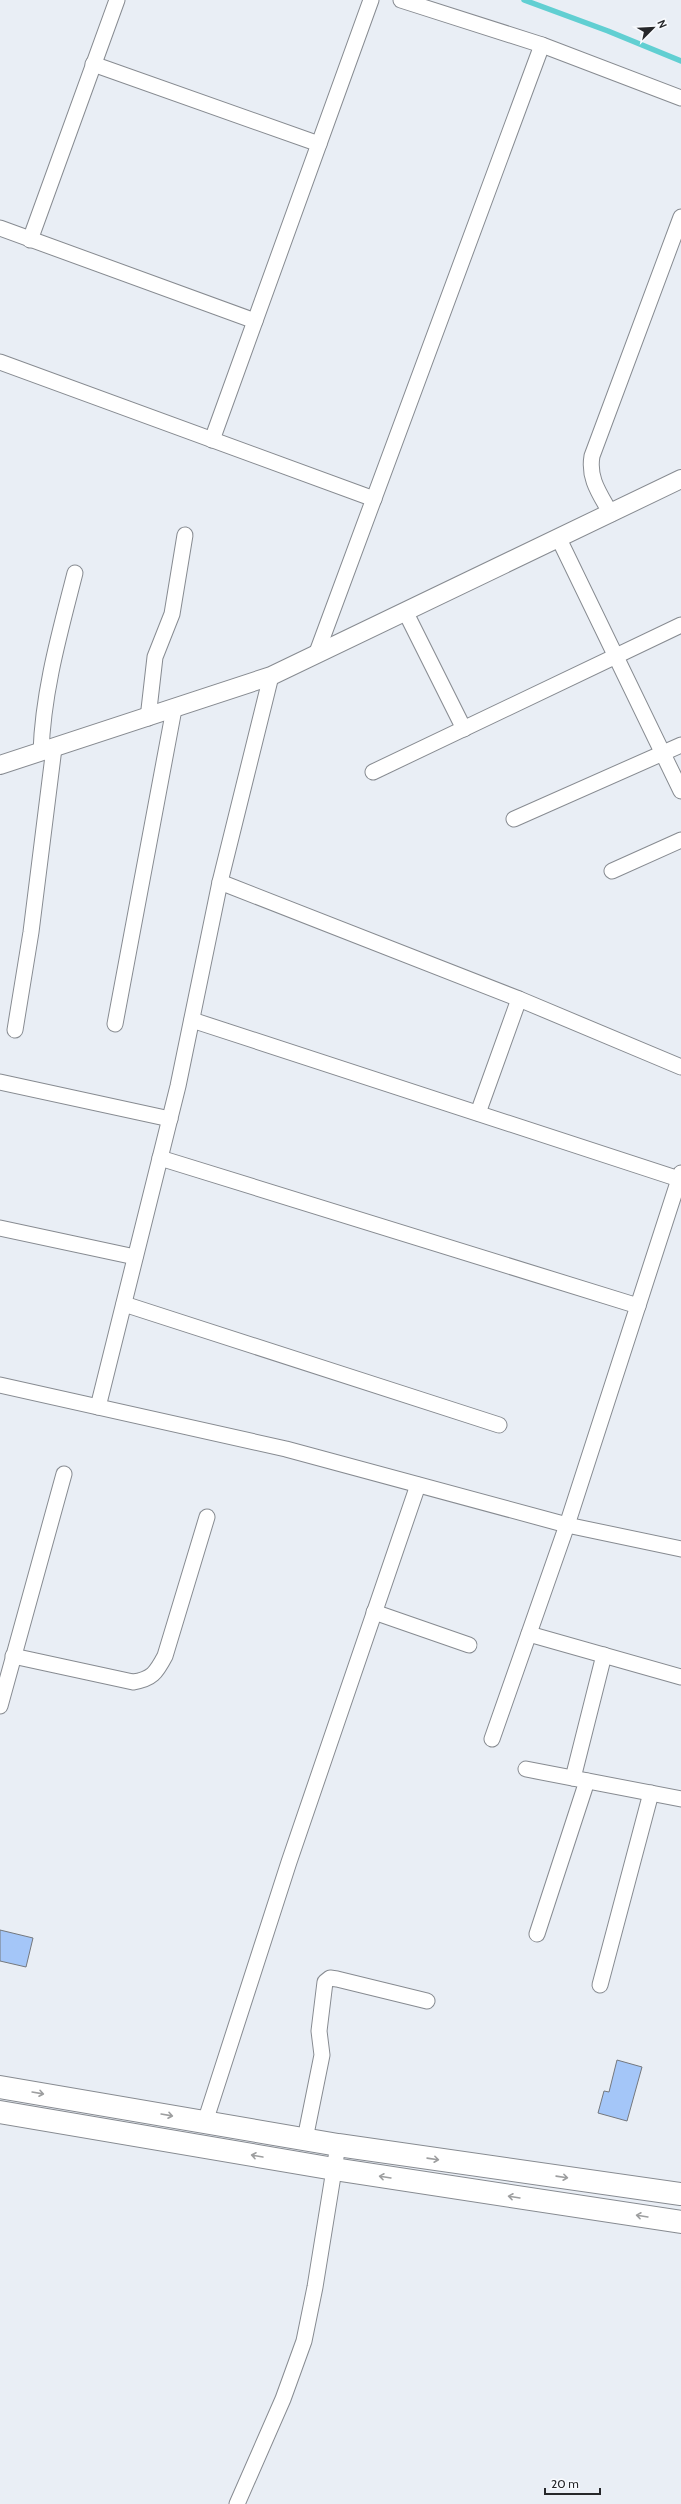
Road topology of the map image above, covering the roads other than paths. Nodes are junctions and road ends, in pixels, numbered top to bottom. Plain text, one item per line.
1 (116, 0) edge
2 (371, 0) edge
3 (401, 0) edge
4 (425, 4) edge
5 (542, 45) junction
6 (93, 64) junction
7 (681, 98) edge
8 (319, 144) junction
9 (681, 217) edge
10 (0, 228) edge
11 (30, 240) junction
12 (255, 322) junction
13 (0, 362) edge
14 (212, 440) junction
15 (681, 479) edge
16 (374, 499) junction
17 (611, 514) junction
18 (185, 535) dead end
19 (559, 539) junction
20 (74, 572) dead end
21 (406, 613) junction
22 (681, 625) edge
23 (316, 655) junction
24 (616, 656) junction
25 (271, 676) junction
26 (174, 708) junction
27 (148, 718) junction
28 (464, 729) junction
29 (681, 745) edge
30 (48, 750) junction
31 (664, 753) junction
32 (0, 765) edge
33 (372, 772) dead end
34 (681, 791) edge
35 (514, 819) dead end
36 (681, 840) edge
37 (612, 871) dead end
38 (220, 882) junction
39 (519, 999) junction
40 (192, 1020) junction
41 (114, 1024) dead end
42 (15, 1030) dead end
43 (681, 1067) edge
44 (0, 1082) edge
45 (478, 1114) junction
46 (170, 1119) junction
47 (160, 1158) junction
48 (680, 1176) edge
49 (0, 1228) edge
50 (135, 1257) junction
51 (124, 1304) junction
52 (638, 1306) junction
53 (0, 1385) edge
54 (98, 1407) junction
55 (499, 1426) dead end
56 (64, 1474) dead end
57 (418, 1485) junction
58 (207, 1517) dead end
59 (567, 1525) junction
60 (681, 1549) edge
61 (374, 1612) junction
62 (529, 1634) junction
63 (469, 1645) dead end
64 (604, 1655) junction
65 (14, 1656) junction
66 (681, 1677) edge
67 (0, 1706) edge
68 (492, 1739) dead end
69 (526, 1769) dead end
70 (580, 1779) junction
71 (651, 1793) junction
72 (681, 1799) edge
73 (538, 1934) dead end
74 (600, 1985) dead end
75 (427, 2001) dead end
76 (0, 2087) edge
77 (0, 2112) edge
78 (205, 2122) junction
79 (305, 2139) junction
80 (338, 2145) junction
81 (334, 2169) junction
82 (681, 2194) edge
83 (681, 2222) edge
84 (237, 2504) edge

1 - 6 street
2 - 8 street
3 - 4 street
4 - 5 street
5 - 7 street
5 - 16 street
6 - 8 street
6 - 11 street
8 - 12 street
9 - 17 street
10 - 11 street
11 - 12 street
12 - 14 street
13 - 14 street
14 - 16 street
15 - 17 street
16 - 23 street
17 - 19 street
18 - 27 street
19 - 21 street
19 - 24 street
20 - 30 street
21 - 23 street
21 - 28 street
22 - 24 street
23 - 25 street
24 - 28 street
24 - 31 street
25 - 26 street
25 - 38 street
26 - 27 street
26 - 41 street
27 - 30 street
28 - 33 street
29 - 31 street
30 - 32 street
30 - 42 street
31 - 34 street
31 - 35 street
36 - 37 street
38 - 39 street
38 - 40 street
39 - 43 street
39 - 45 street
40 - 45 street
40 - 46 street
44 - 46 street
45 - 48 street
46 - 47 street
47 - 50 street
47 - 52 street
48 - 52 street
49 - 50 street
50 - 51 street
51 - 54 street
51 - 55 street
52 - 59 street
53 - 54 street
54 - 57 street
56 - 65 street
57 - 59 street
57 - 61 street
58 - 65 street
59 - 60 street
59 - 62 street
61 - 63 street
61 - 78 street
62 - 64 street
62 - 68 street
64 - 66 street
64 - 70 street
65 - 67 street
69 - 70 street
70 - 71 street
70 - 73 street
71 - 72 street
71 - 74 street
75 - 79 street
76 -> 78 main road
81 -> 77 main road
78 - 79 main road
79 - 80 main road
80 - 81 street
80 -> 82 main road
83 -> 81 main road
81 - 84 street

